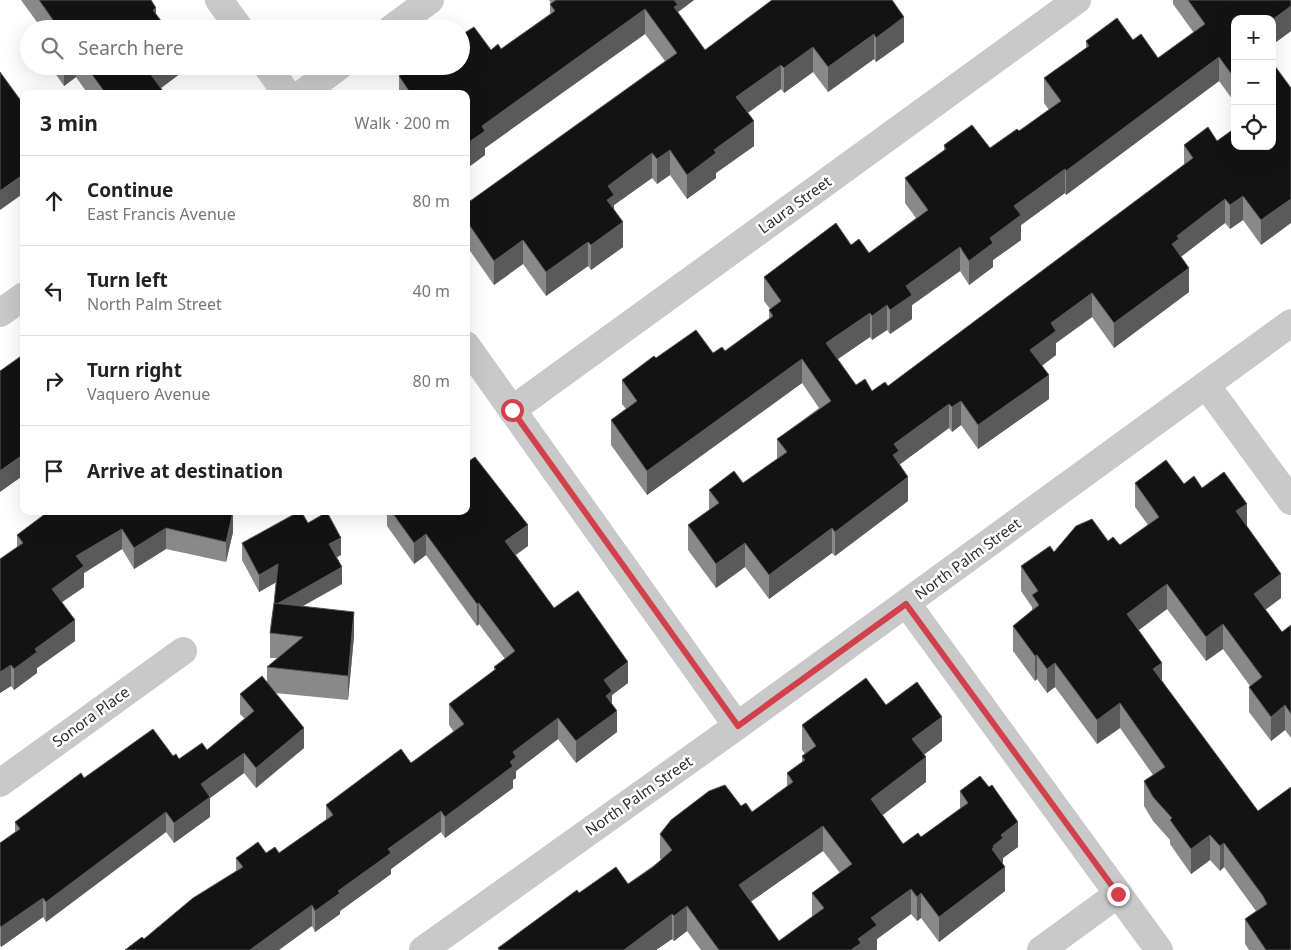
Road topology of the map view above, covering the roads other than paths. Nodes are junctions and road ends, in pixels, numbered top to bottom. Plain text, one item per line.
1 (219, 0) edge
2 (430, 0) edge
3 (1077, 0) edge
4 (233, 20) edge
5 (403, 20) edge
6 (273, 75) edge
7 (327, 75) edge
8 (284, 90) edge
9 (307, 90) edge
10 (20, 299) edge
11 (0, 313) edge
12 (1291, 323) edge
13 (470, 352) edge
14 (1206, 385) junction
15 (512, 410) junction
16 (1291, 502) edge
17 (906, 604) junction
18 (183, 651) dead end
19 (738, 726) junction
20 (0, 783) edge
21 (1118, 894) junction
22 (423, 950) edge
23 (1042, 950) edge
24 (1159, 950) edge

1 - 4 street
2 - 5 street
3 - 15 street, Laura Street
6 - 8 street
7 - 9 street
10 - 11 street
12 - 14 street, North Palm Street
13 - 15 street
14 - 16 street
14 - 17 street, North Palm Street
15 - 19 street
17 - 19 street, North Palm Street
17 - 21 street
18 - 20 street, Sonora Place
19 - 22 street, North Palm Street
21 - 23 street
21 - 24 street

